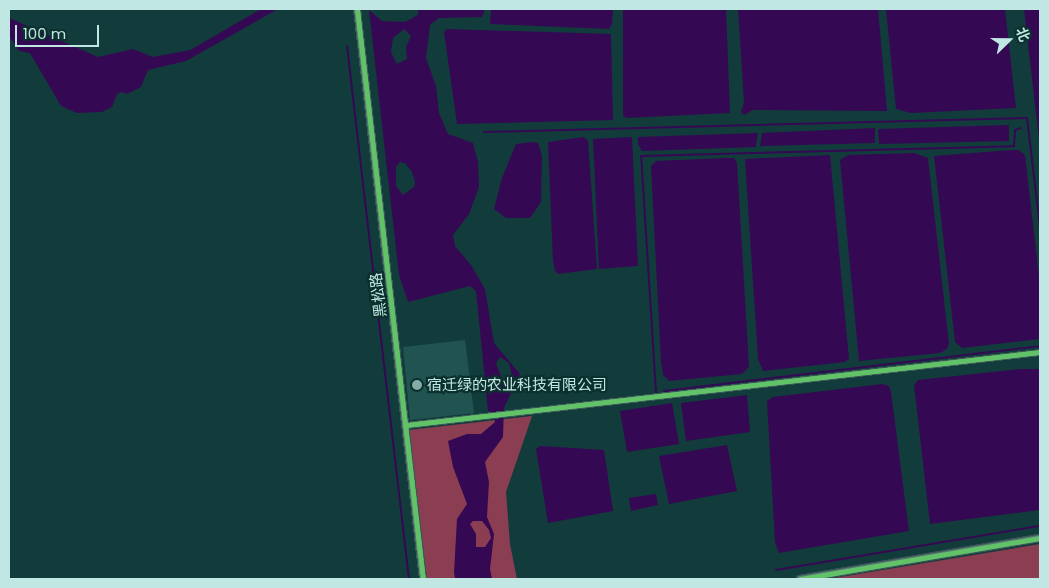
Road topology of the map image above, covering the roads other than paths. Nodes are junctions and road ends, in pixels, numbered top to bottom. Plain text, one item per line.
1 (356, 9) edge
2 (1040, 352) edge
3 (406, 425) junction
4 (1040, 538) edge
5 (423, 579) edge
6 (800, 579) edge

1 - 3 street, 黑松路
2 - 3 street
3 - 5 street, 黑松路
4 - 6 street

